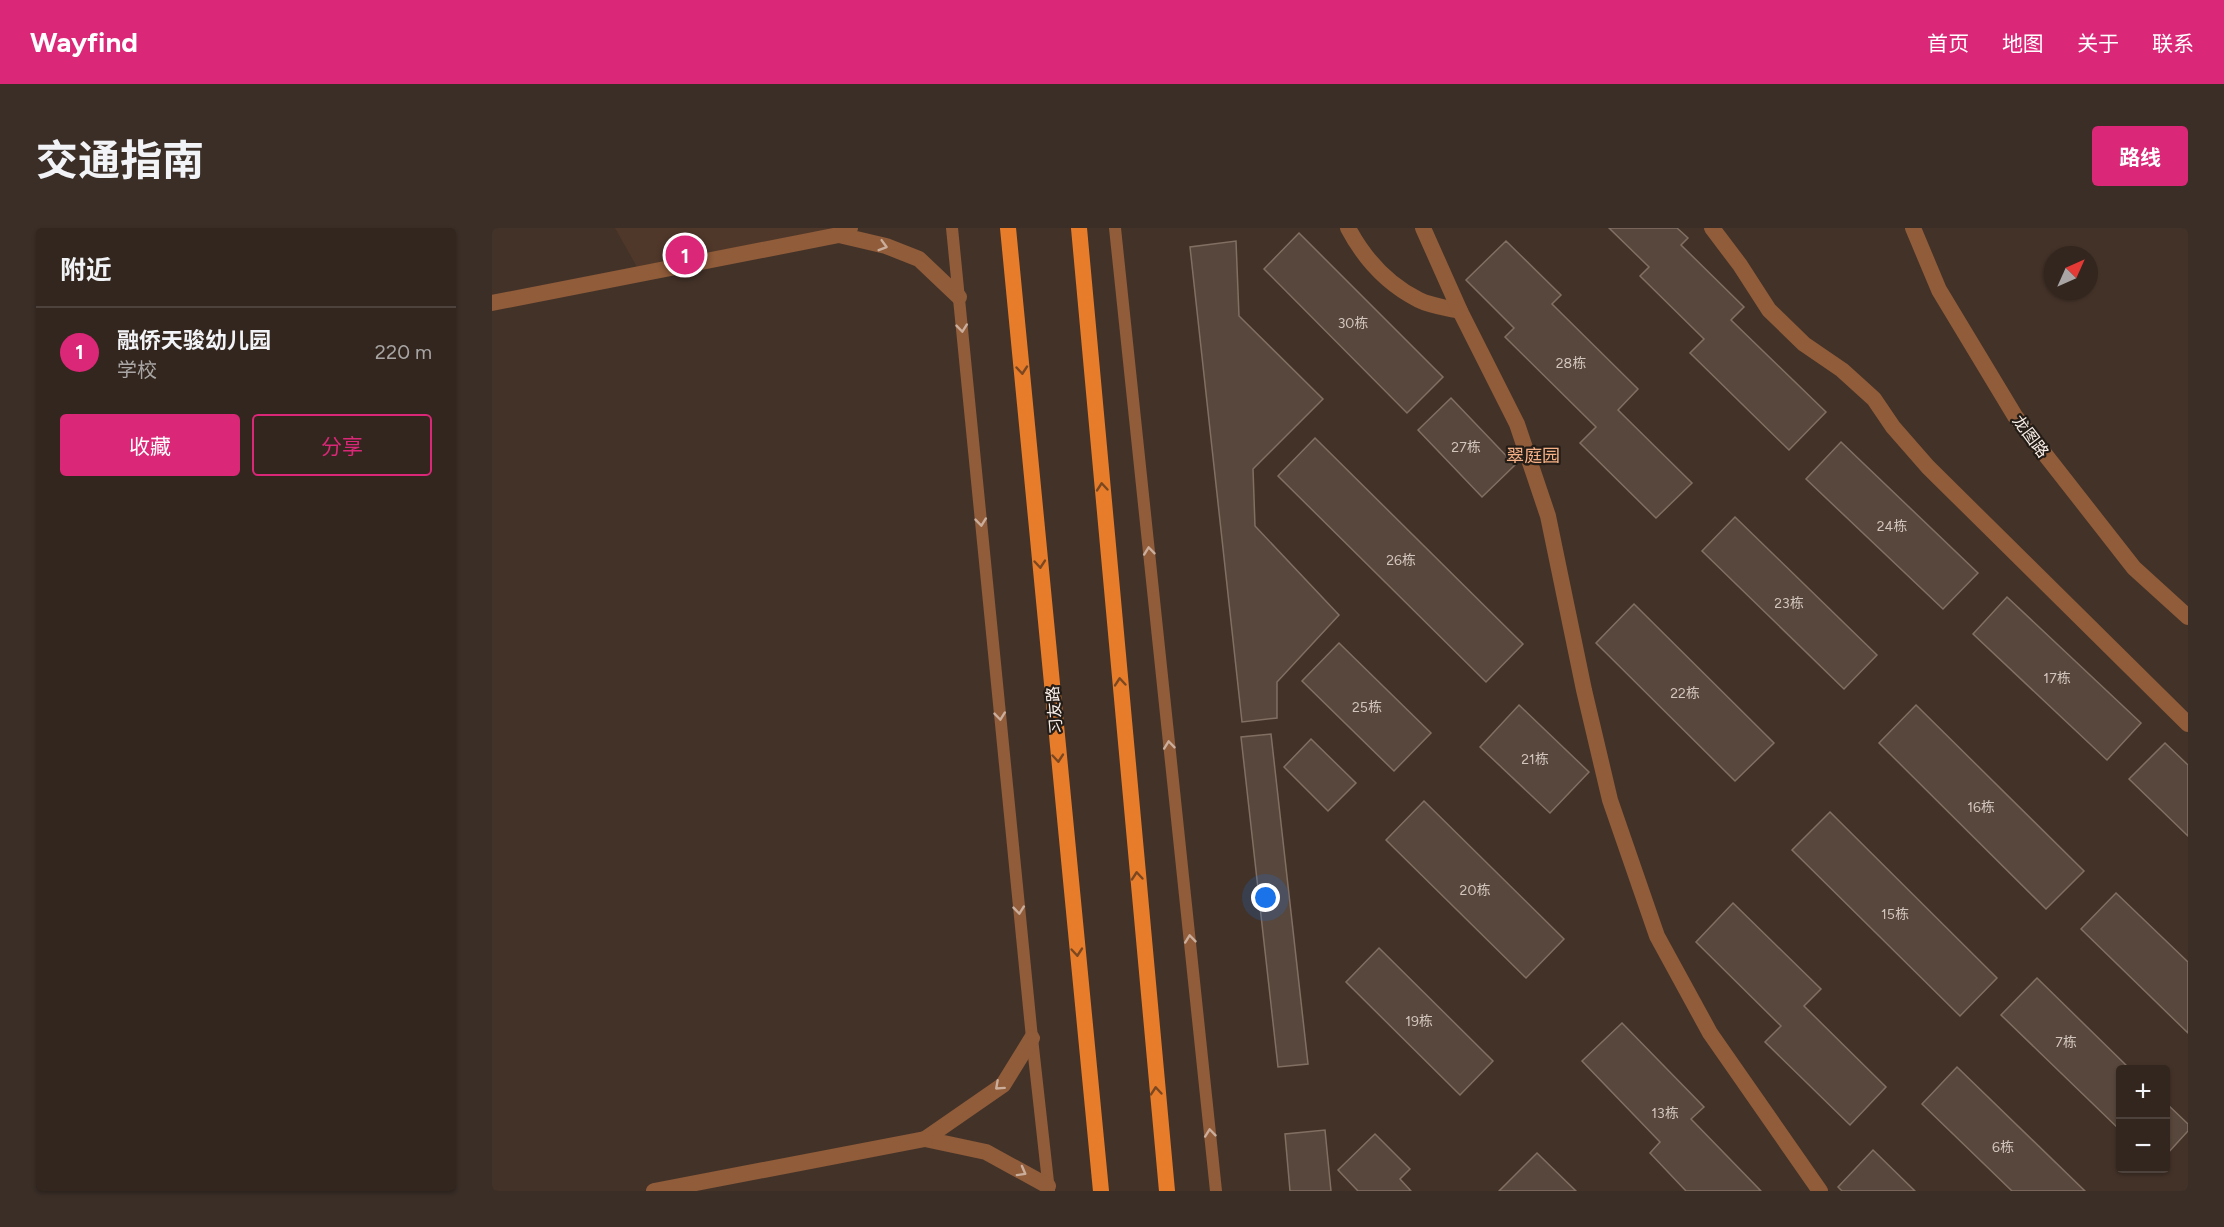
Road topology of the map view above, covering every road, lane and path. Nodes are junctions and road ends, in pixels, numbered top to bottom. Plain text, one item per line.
1 (952, 228) edge
2 (1008, 228) edge
3 (1079, 228) edge
4 (1115, 228) edge
5 (1348, 228) edge
6 (1712, 228) edge
7 (1913, 228) edge
8 (1421, 230) edge
9 (844, 232) edge
10 (959, 297) junction
11 (492, 303) edge
12 (1460, 310) junction
13 (2188, 617) edge
14 (2188, 724) edge
15 (1032, 1038) junction
16 (925, 1139) junction
17 (1049, 1189) edge
18 (654, 1191) edge
19 (1101, 1191) edge
20 (1167, 1191) edge
21 (1216, 1191) edge
22 (1820, 1191) edge

1 - 10 lane
2 -> 19 main road, 习友路
20 -> 3 main road
21 -> 4 lane
5 - 12 street
6 - 14 street
7 - 13 street, 龙图路
8 - 12 street
9 -> 10 street
9 - 11 street
10 -> 15 lane
12 - 22 street
15 -> 16 street
15 - 17 lane
16 -> 17 street
16 - 18 street

